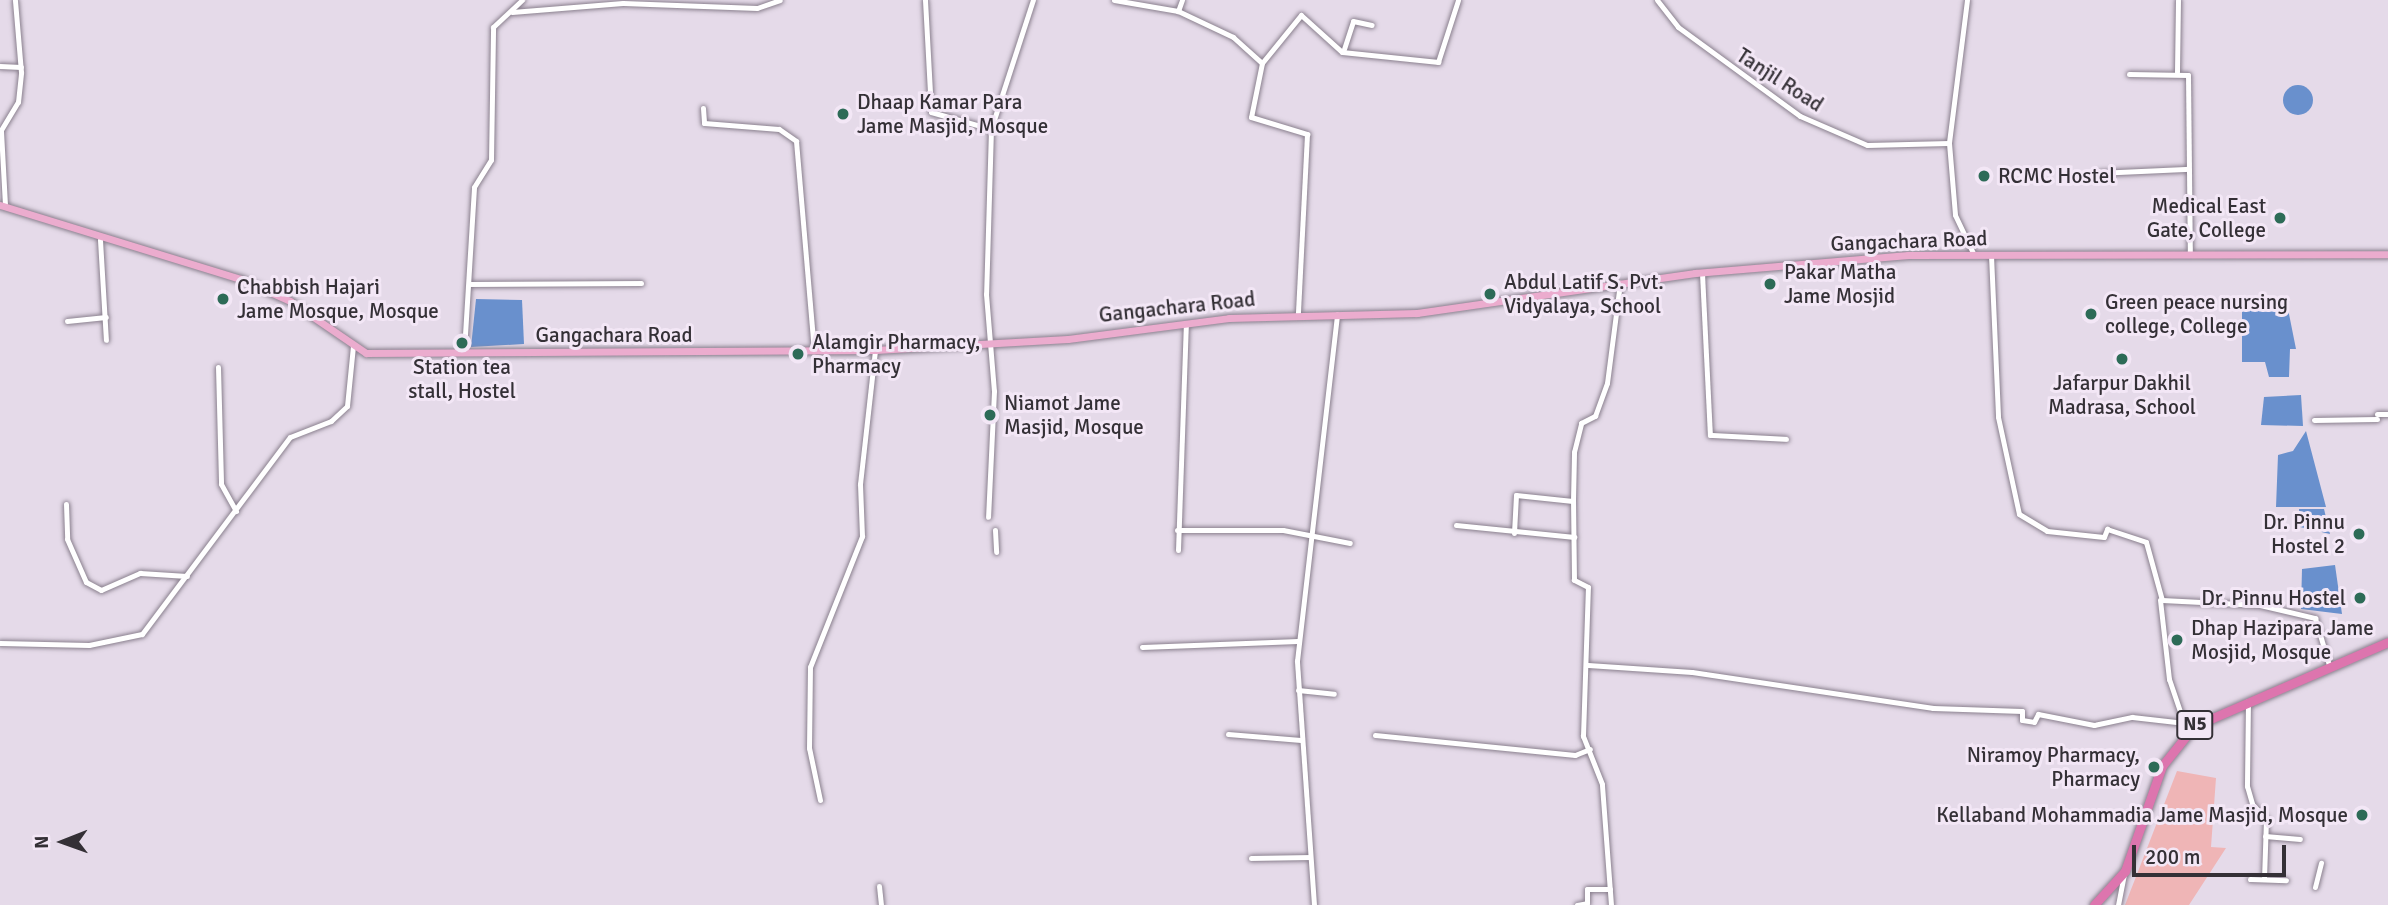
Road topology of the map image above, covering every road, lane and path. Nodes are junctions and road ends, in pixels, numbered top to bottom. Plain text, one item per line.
1 (15, 0) edge
2 (522, 0) edge
3 (780, 0) edge
4 (925, 0) edge
5 (1033, 0) edge
6 (1114, 0) edge
7 (1182, 0) edge
8 (1458, 0) edge
9 (1657, 0) edge
10 (1967, 0) edge
11 (2178, 0) edge
12 (1178, 11) junction
13 (512, 12) junction
14 (1372, 25) dead end
15 (1343, 52) junction
16 (1262, 63) junction
17 (0, 66) edge
18 (22, 67) junction
19 (2177, 72) junction
20 (2129, 74) dead end
21 (703, 108) dead end
22 (991, 129) junction
23 (1948, 143) junction
24 (2188, 169) junction
25 (2099, 173) dead end
26 (2, 205) edge
27 (100, 240) junction
28 (2190, 254) junction
29 (2388, 254) edge
30 (1974, 255) junction
31 (1991, 255) junction
32 (1702, 273) junction
33 (641, 283) dead end
34 (471, 284) junction
35 (1620, 284) junction
36 (1298, 313) junction
37 (1337, 314) junction
38 (106, 317) junction
39 (67, 321) dead end
40 (1186, 322) junction
41 (991, 340) junction
42 (106, 341) dead end
43 (353, 346) junction
44 (875, 350) junction
45 (464, 351) junction
46 (814, 351) junction
47 (218, 367) dead end
48 (2388, 414) edge
49 (2314, 420) dead end
50 (1786, 439) dead end
51 (1573, 501) junction
52 (66, 504) dead end
53 (236, 511) junction
54 (988, 517) dead end
55 (1456, 525) dead end
56 (995, 530) dead end
57 (1177, 530) junction
58 (1514, 533) junction
59 (1310, 536) junction
60 (1574, 537) junction
61 (1350, 544) dead end
62 (1178, 550) dead end
63 (996, 552) dead end
64 (187, 576) junction
65 (2160, 599) junction
66 (1298, 641) junction
67 (2388, 642) edge
68 (0, 643) edge
69 (1142, 647) dead end
70 (1588, 665) junction
71 (2329, 665) junction
72 (1298, 690) junction
73 (1334, 694) dead end
74 (2248, 701) junction
75 (2183, 723) junction
76 (2196, 724) junction
77 (1228, 734) dead end
78 (1375, 735) dead end
79 (1301, 740) junction
80 (1590, 749) junction
81 (820, 800) dead end
82 (2265, 836) junction
83 (2300, 839) dead end
84 (1309, 857) junction
85 (1251, 858) dead end
86 (2321, 863) dead end
87 (2125, 871) junction
88 (2250, 879) dead end
89 (2264, 879) junction
90 (2286, 880) dead end
91 (879, 886) dead end
92 (2315, 887) dead end
93 (1610, 889) junction
94 (881, 905) edge
95 (1314, 905) edge
96 (1577, 905) edge
97 (1611, 905) edge
98 (2094, 905) edge
99 (2118, 905) edge

1 - 18 street
2 - 13 street
3 - 13 street
4 - 22 street
5 - 22 street
6 - 12 street
7 - 12 street
8 - 15 street
9 - 23 street, Tanjil Road
10 - 23 street
11 - 19 street
12 - 16 street
13 - 34 street
14 - 15 street
15 - 16 street
16 - 36 street
17 - 18 street
18 - 26 street
19 - 20 street
19 - 24 street
21 - 46 street
22 - 41 street
23 - 30 street
24 - 25 street
24 - 28 street
26 - 27 main road, Gangachara Road
27 - 38 street
27 - 43 main road, Gangachara Road
28 - 29 main road, Gangachara Road
28 - 31 main road, Gangachara Road
30 - 31 main road, Gangachara Road
30 - 32 main road, Gangachara Road
31 - 65 street
32 - 35 main road, Gangachara Road
32 - 50 street
33 - 34 street
34 - 45 street
35 - 37 main road, Gangachara Road
35 - 51 street
36 - 37 main road, Gangachara Road
36 - 40 main road, Gangachara Road
37 - 59 street
38 - 39 street
38 - 42 street
40 - 41 main road, Gangachara Road
40 - 57 street
41 - 44 main road, Gangachara Road
41 - 54 street
43 - 45 main road, Gangachara Road
43 - 53 street
44 - 46 main road, Gangachara Road
44 - 81 street
45 - 46 main road, Gangachara Road
47 - 53 street
48 - 49 street
51 - 58 street
51 - 60 street
52 - 64 street
53 - 64 street
55 - 58 street
56 - 63 street
57 - 59 street
57 - 62 street
58 - 60 street
59 - 61 street
59 - 66 street
60 - 70 street
64 - 68 street
65 - 71 street
65 - 75 street
66 - 69 street
66 - 72 street
67 - 71 highway, N5
70 - 75 street
70 - 80 street
71 - 74 highway, N5
72 - 73 street
72 - 79 street
74 - 76 highway, N5
74 - 82 street
75 - 76 street
76 - 87 highway, N5
77 - 79 street
78 - 80 street
79 - 84 street
80 - 93 street
82 - 83 street
82 - 89 street
84 - 85 street
84 - 95 street
86 - 92 street
87 - 98 highway, N5
87 - 99 street
88 - 89 street
89 - 90 street
91 - 94 street
93 - 96 street
93 - 97 street

